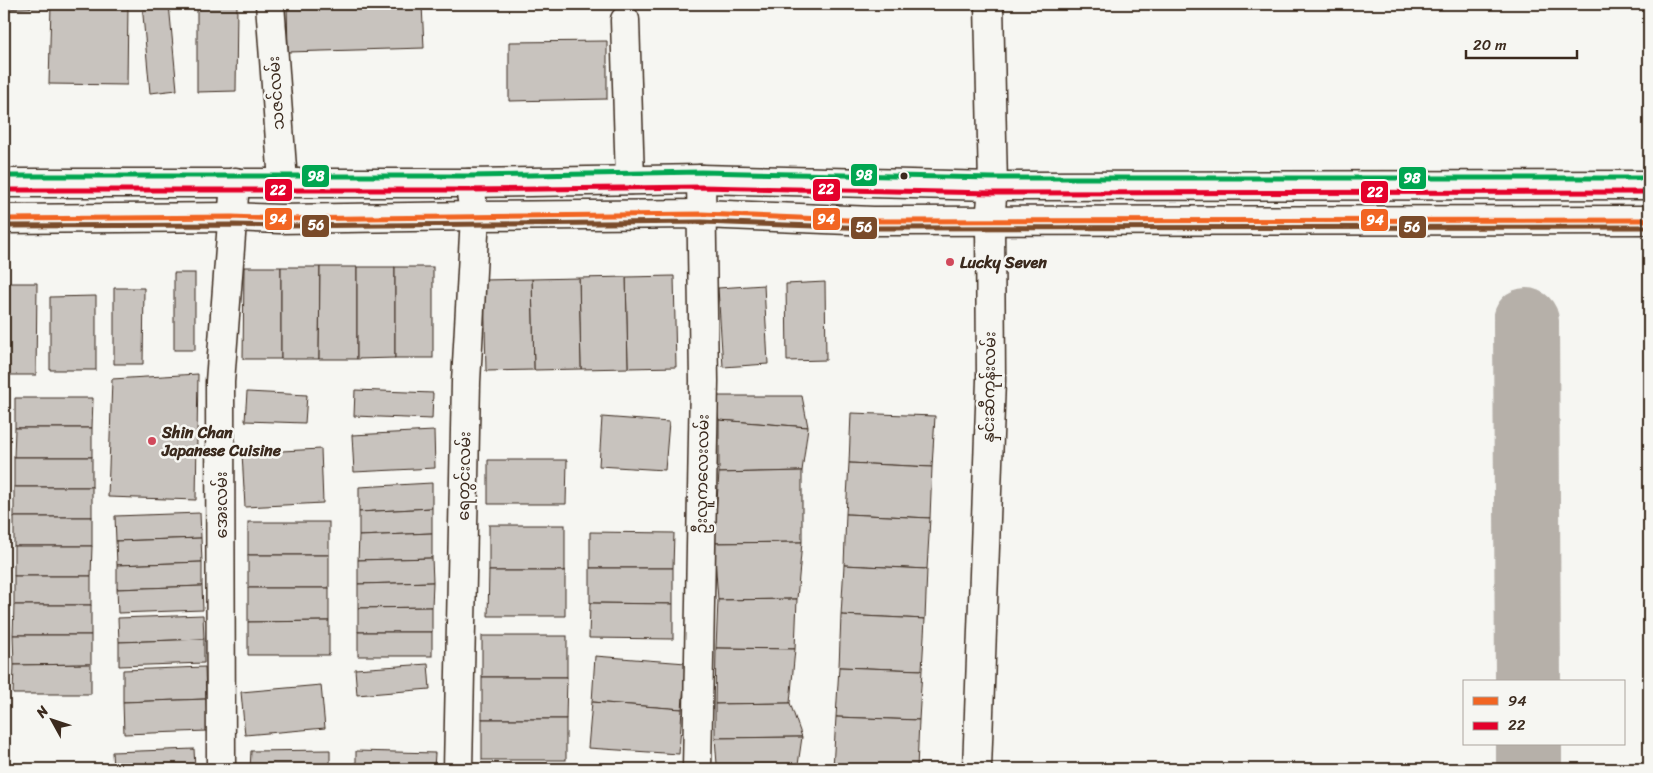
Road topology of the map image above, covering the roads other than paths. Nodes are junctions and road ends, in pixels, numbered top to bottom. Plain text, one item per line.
1 (270, 4) edge
2 (989, 4) edge
3 (625, 20) dead end
4 (702, 179) junction
5 (630, 180) junction
6 (235, 182) junction
7 (283, 182) junction
8 (4, 183) edge
9 (469, 183) junction
10 (1476, 185) junction
11 (1649, 185) edge
12 (993, 186) junction
13 (702, 214) junction
14 (232, 216) junction
15 (475, 216) junction
16 (4, 219) edge
17 (1649, 220) edge
18 (1474, 221) junction
19 (990, 222) junction
20 (222, 769) edge
21 (458, 769) edge
22 (697, 769) edge
23 (977, 769) edge

1 - 7 main road, သဇင်လမ်း
2 - 12 main road, နှင်းဆီကုန်းလမ်း
3 - 5 main road
4 - 5 main road
4 - 12 main road
4 - 13 main road, ဦးလူကလေးလမ်း
5 - 9 main road
6 - 7 main road
6 - 8 main road
6 - 14 main road, အေးလမ်း
7 - 9 main road
9 - 15 main road, ရေတွင်းလမ်း
10 - 11 main road
10 - 12 main road
10 - 18 main road
12 - 19 main road, နှင်းဆီကုန်းလမ်း
13 - 15 main road
13 - 19 main road
13 - 22 main road, ဦးလူကလေးလမ်း
14 - 15 main road
14 - 16 main road
14 - 20 main road, အေးလမ်း
15 - 21 main road, ရေတွင်းလမ်း
17 - 18 main road
18 - 19 main road
19 - 23 main road, နှင်းဆီကုန်းလမ်း

